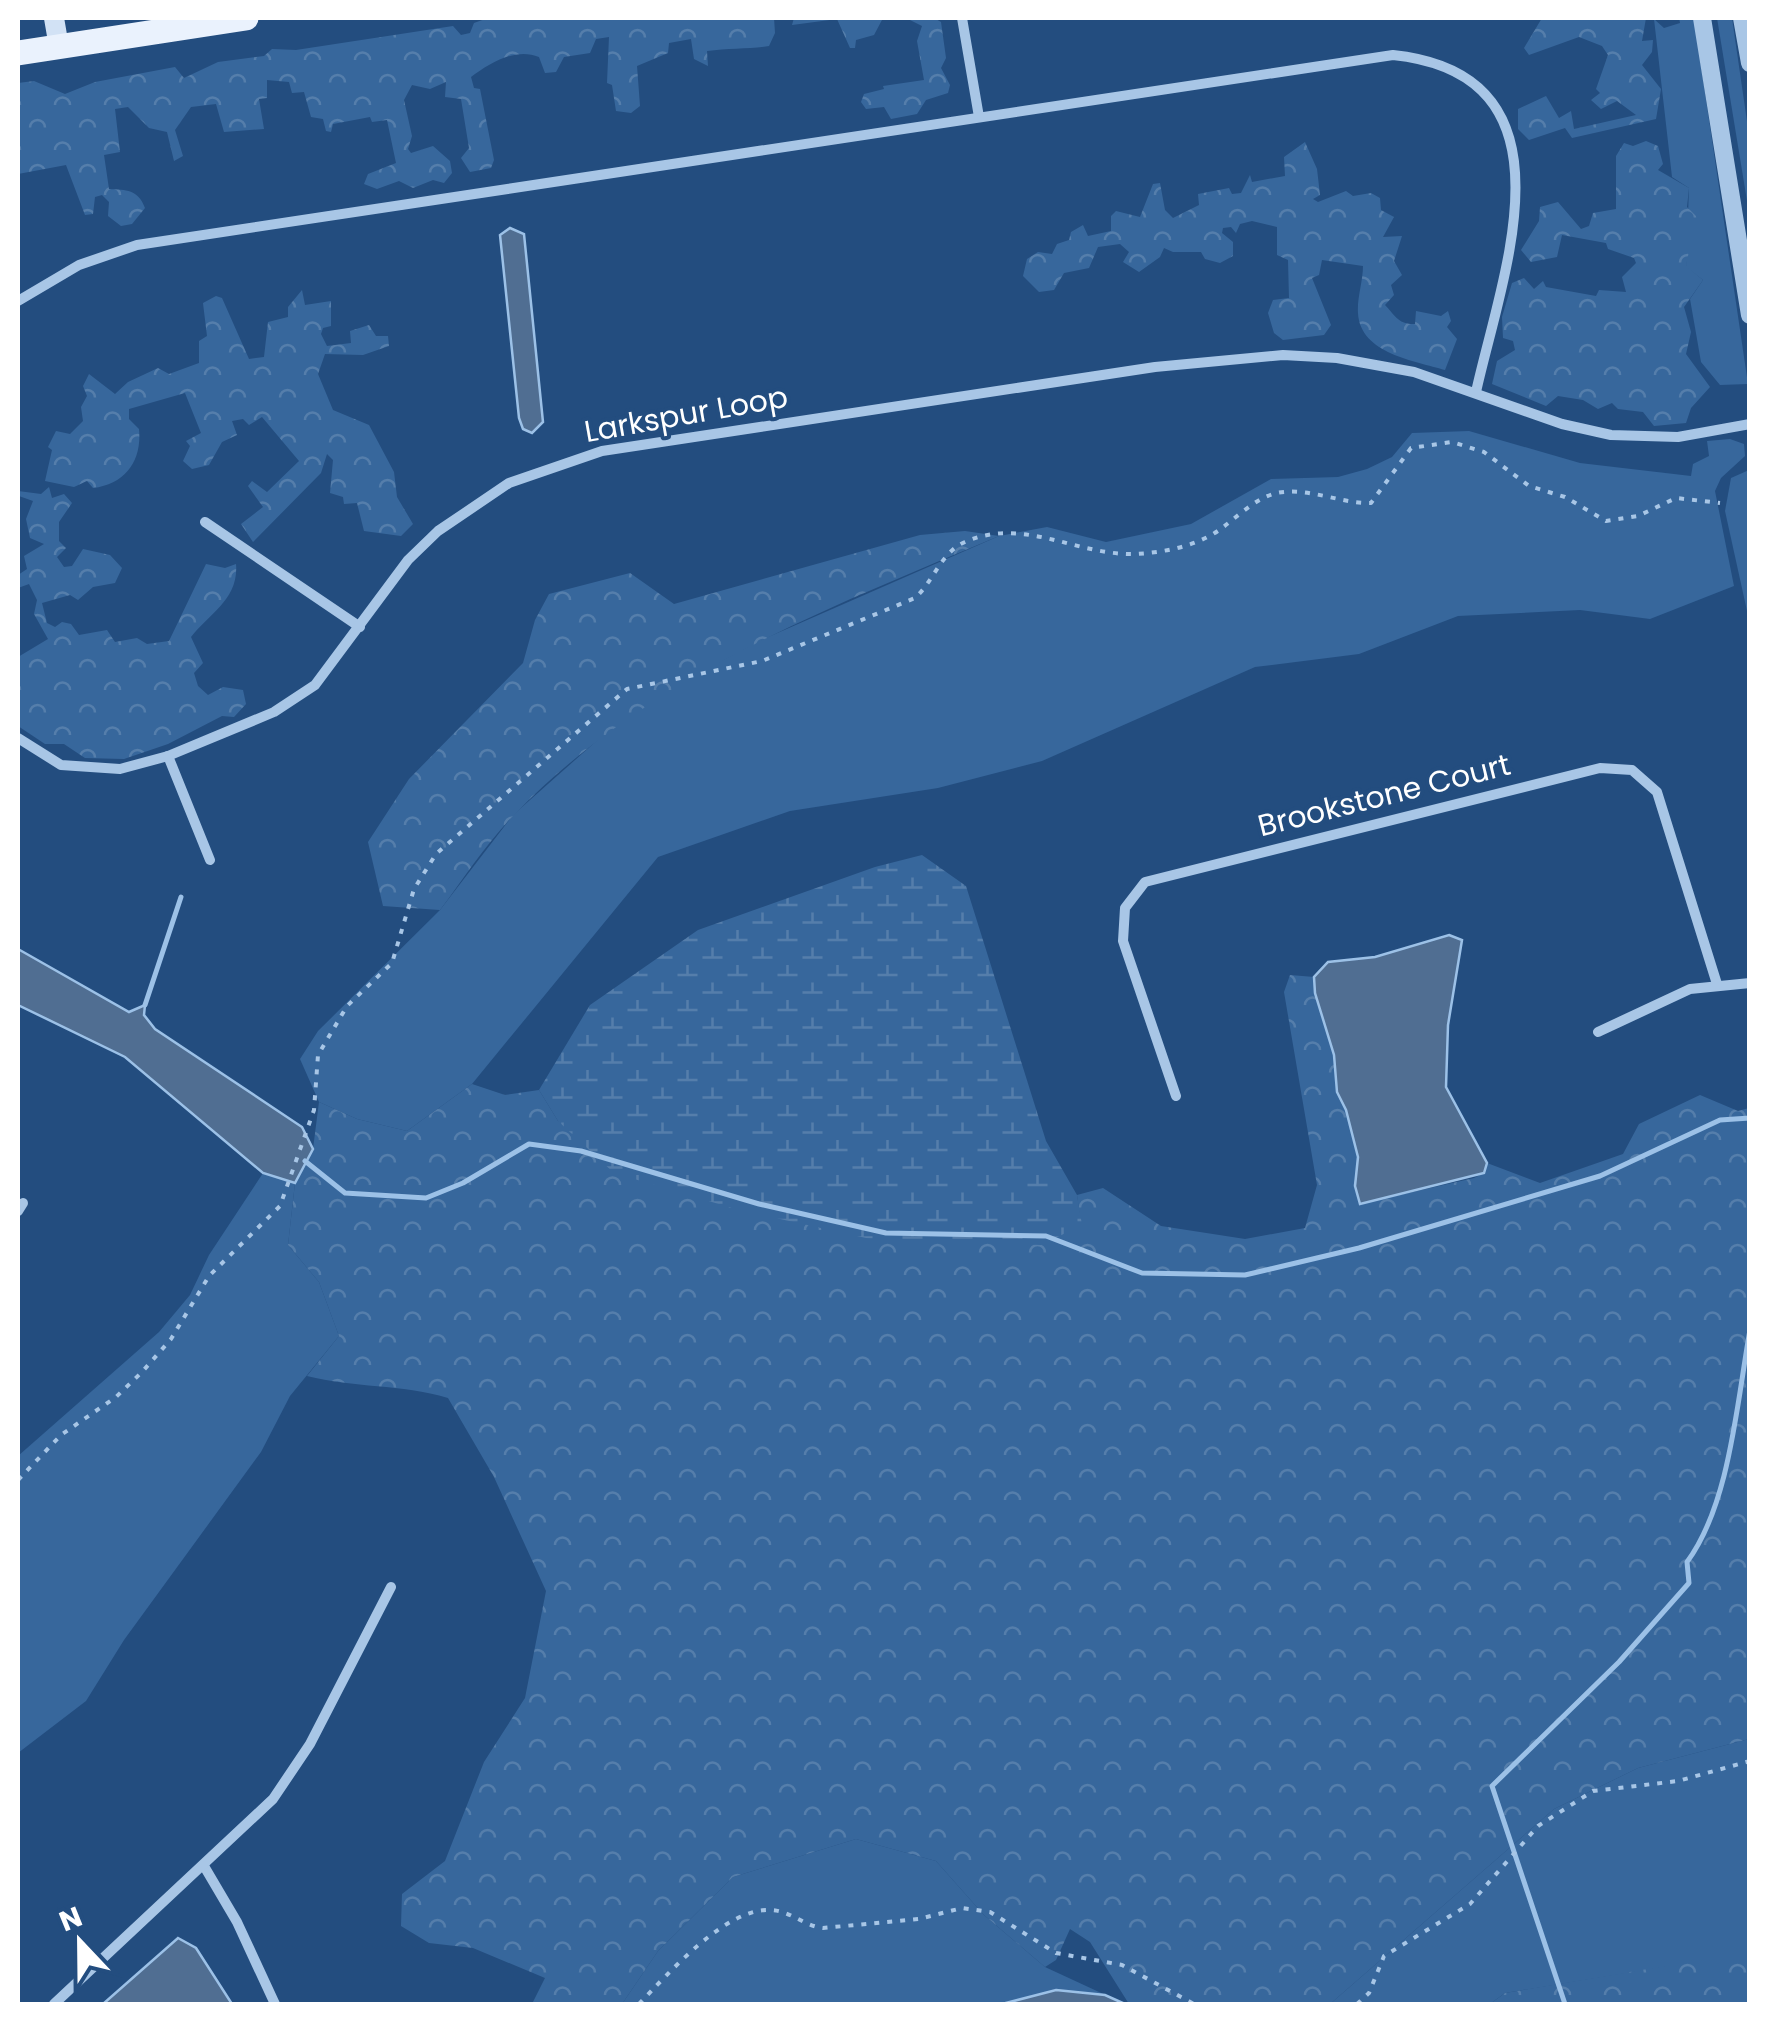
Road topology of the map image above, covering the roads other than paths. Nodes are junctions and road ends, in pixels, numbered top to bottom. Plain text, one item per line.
1 (54, 18) edge
2 (246, 18) edge
3 (962, 18) edge
4 (1702, 18) edge
5 (1742, 18) edge
6 (59, 46) junction
7 (18, 53) edge
8 (1750, 63) edge
9 (979, 116) junction
10 (18, 301) edge
11 (1750, 315) edge
12 (1476, 392) junction
13 (1750, 424) edge
14 (205, 522) dead end
15 (360, 627) junction
16 (18, 738) edge
17 (168, 756) junction
18 (210, 860) dead end
19 (1717, 984) junction
20 (1750, 984) edge
21 (1598, 1032) dead end
22 (1176, 1096) dead end
23 (391, 1588) dead end
24 (204, 1866) junction
25 (54, 2004) edge
26 (276, 2004) edge

1 - 6 main road
2 - 6 main road
3 - 9 street
4 - 11 street
5 - 8 street
6 - 7 main road
9 - 10 street
9 - 12 street
12 - 13 street, Larkspur Loop
12 - 15 street, Larkspur Loop
14 - 15 street
15 - 17 street, Larkspur Loop
16 - 17 street, Larkspur Loop
17 - 18 street
19 - 20 street
19 - 21 street
19 - 22 street, Brookstone Court
23 - 24 street
24 - 25 street
24 - 26 street

